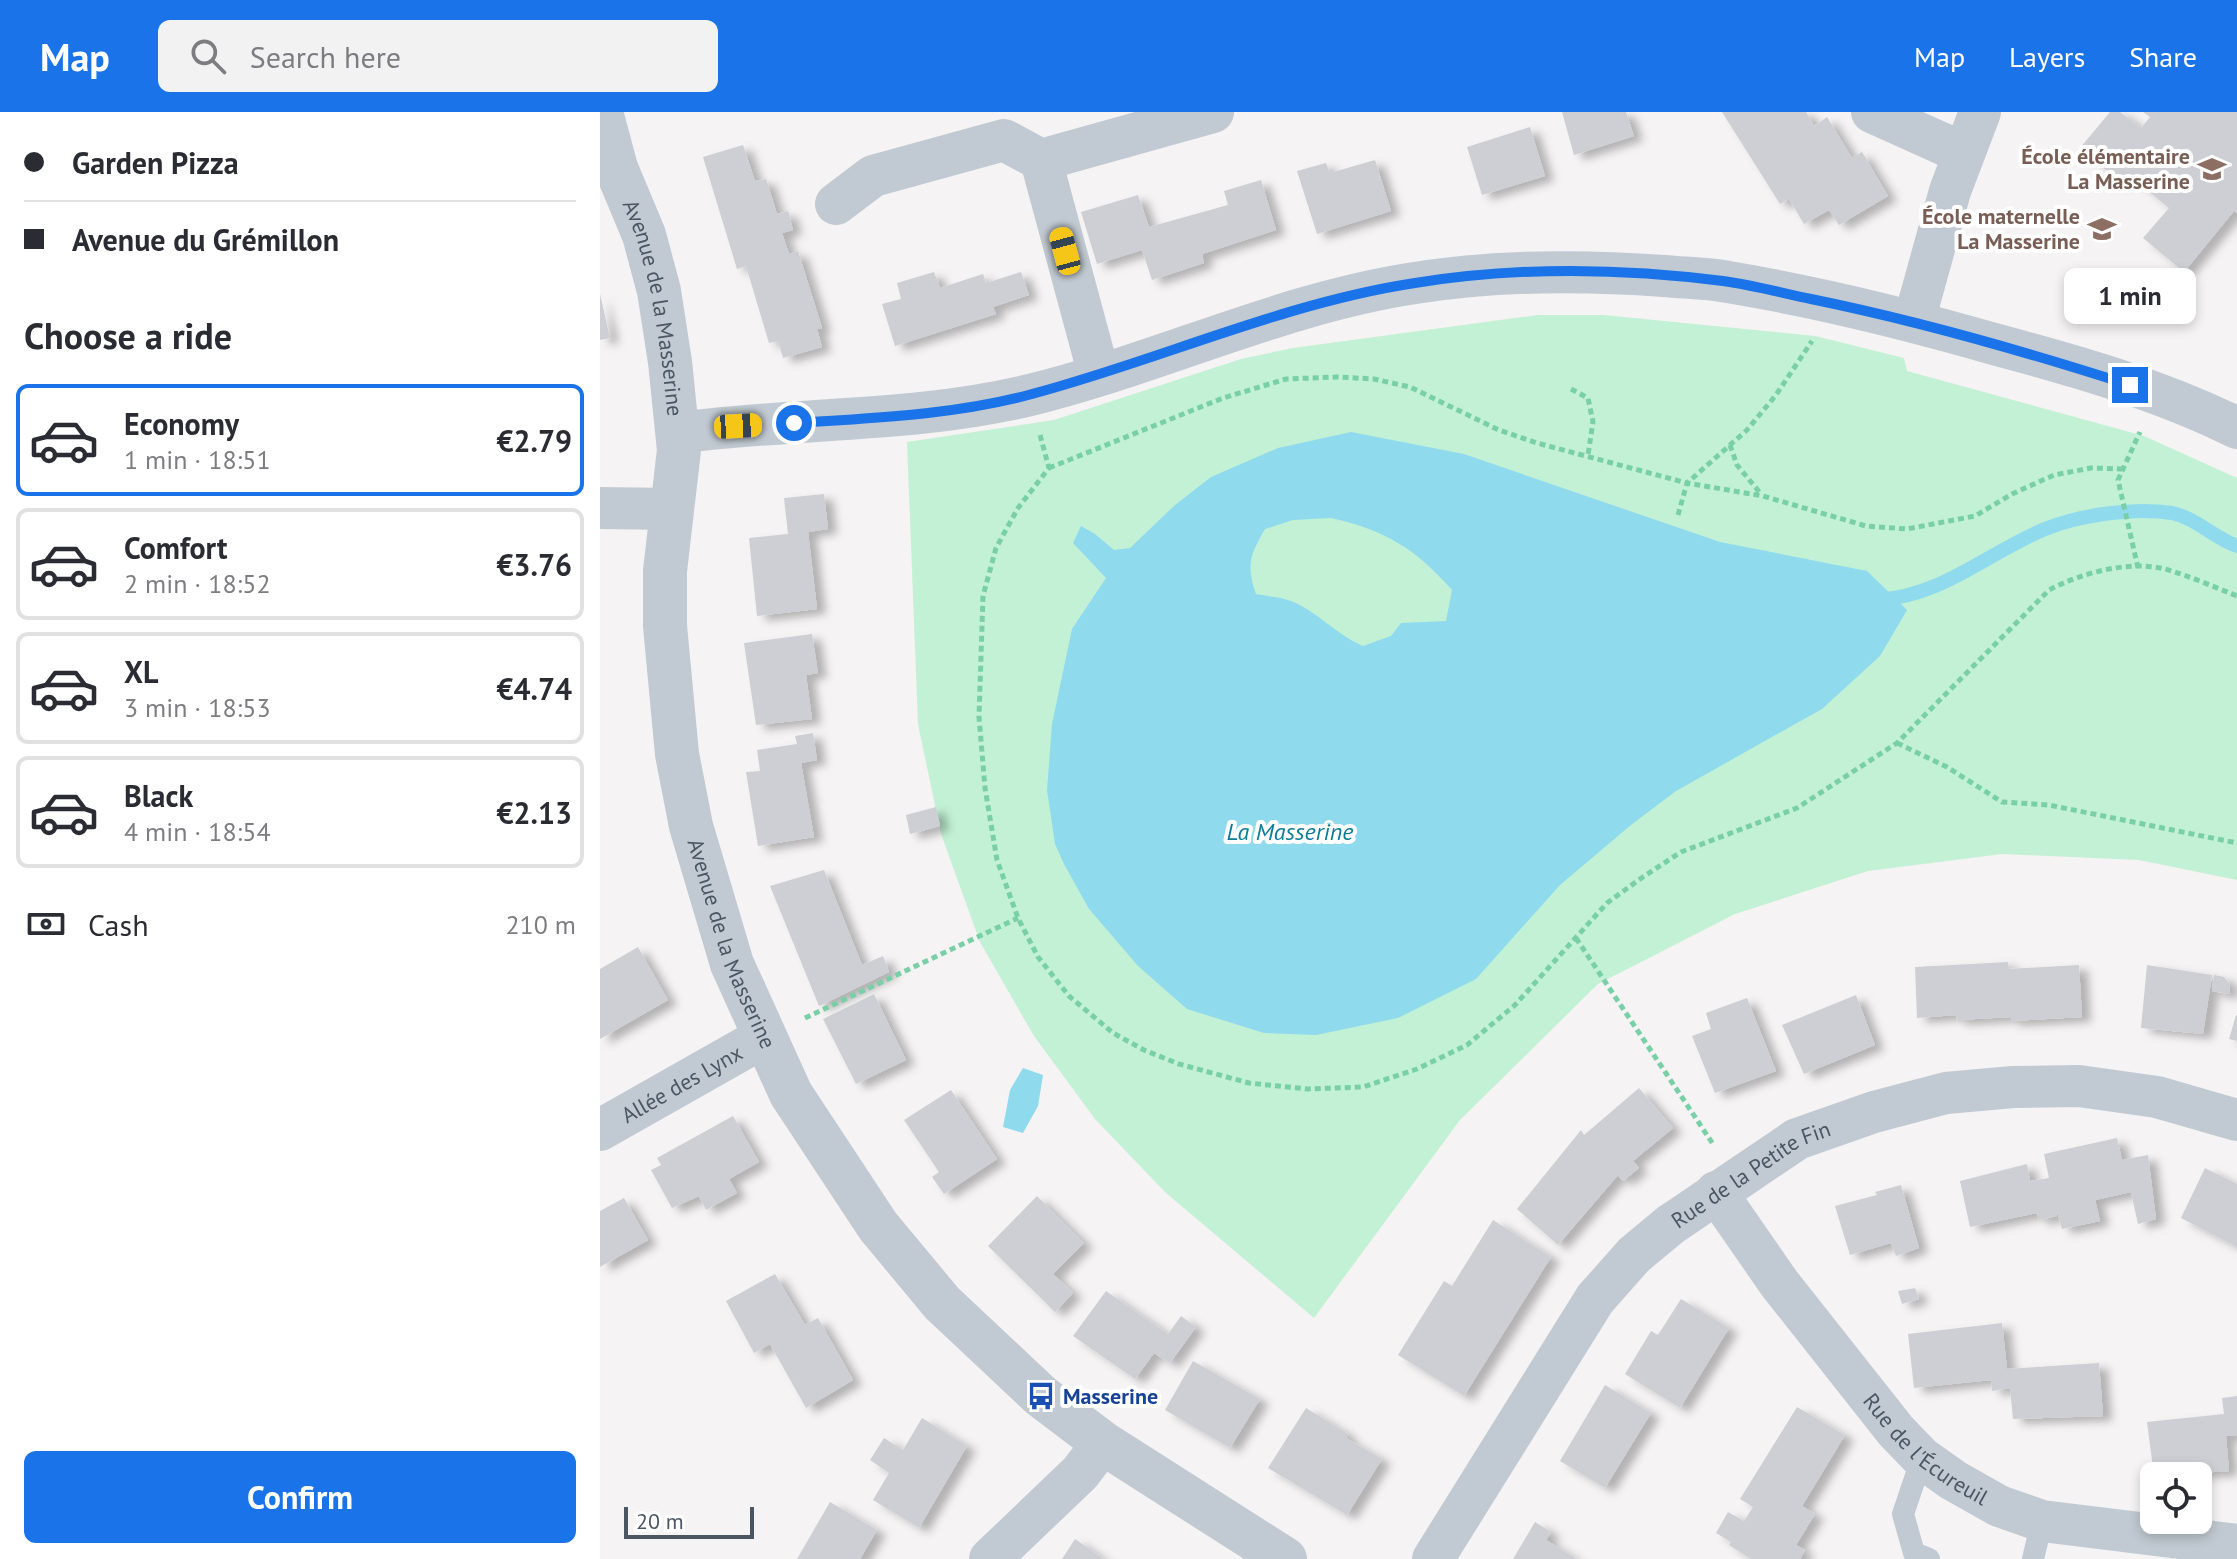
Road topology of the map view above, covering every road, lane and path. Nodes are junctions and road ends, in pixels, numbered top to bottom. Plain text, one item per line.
1 (601, 112) edge
2 (1213, 112) edge
3 (1872, 112) edge
4 (1980, 112) edge
5 (1963, 153) junction
6 (1041, 160) junction
7 (836, 204) dead end
8 (1837, 304) junction
9 (1914, 321) junction
10 (1099, 375) junction
11 (1571, 389) dead end
12 (1028, 395) junction
13 (2237, 428) edge
14 (2140, 432) dead end
15 (678, 433) junction
16 (1730, 445) junction
17 (1588, 455) junction
18 (1049, 468) junction
19 (2123, 469) junction
20 (1687, 483) junction
21 (1763, 496) junction
22 (600, 508) edge
23 (671, 509) junction
24 (1678, 515) dead end
25 (2138, 568) junction
26 (2237, 596) edge
27 (1897, 743) junction
28 (2237, 843) edge
29 (1018, 918) junction
30 (1576, 938) junction
31 (764, 1037) junction
32 (2237, 1120) edge
33 (600, 1130) edge
34 (1726, 1185) junction
35 (1103, 1443) junction
36 (1922, 1458) junction
37 (2038, 1540) edge
38 (2237, 1545) edge
39 (990, 1559) edge
40 (1285, 1559) edge
41 (1433, 1559) edge
42 (1929, 1559) edge

1 - 15 street, Avenue de la Masserine
2 - 6 street
3 - 5 street
4 - 5 street
5 - 9 street
6 - 7 street
6 - 10 street
8 - 9 street
8 - 10 street
8 - 16 path
9 - 13 street
10 - 12 street
11 - 17 path
12 - 15 street
12 - 18 path
14 - 19 path
15 - 23 street, Avenue de la Masserine
16 - 20 path
16 - 21 path
17 - 18 path
17 - 20 path
18 - 29 path
19 - 21 path
19 - 25 path
20 - 21 path
20 - 24 path
22 - 23 street
23 - 31 street, Avenue de la Masserine
25 - 26 path
25 - 27 path
27 - 28 path
27 - 30 path
29 - 30 path
29 - 31 path
30 - 34 path
31 - 33 street, Allée des Lynx
31 - 35 street, Avenue de la Masserine
32 - 34 street, Rue de la Petite Fin
34 - 36 street, Rue de l'Écureuil
34 - 41 street, Rue de la Petite Fin
35 - 39 street
35 - 40 street, Avenue de la Masserine
36 - 37 street, Rue de l'Écureuil
36 - 42 lane
37 - 38 street, Rue de l'Écureuil

